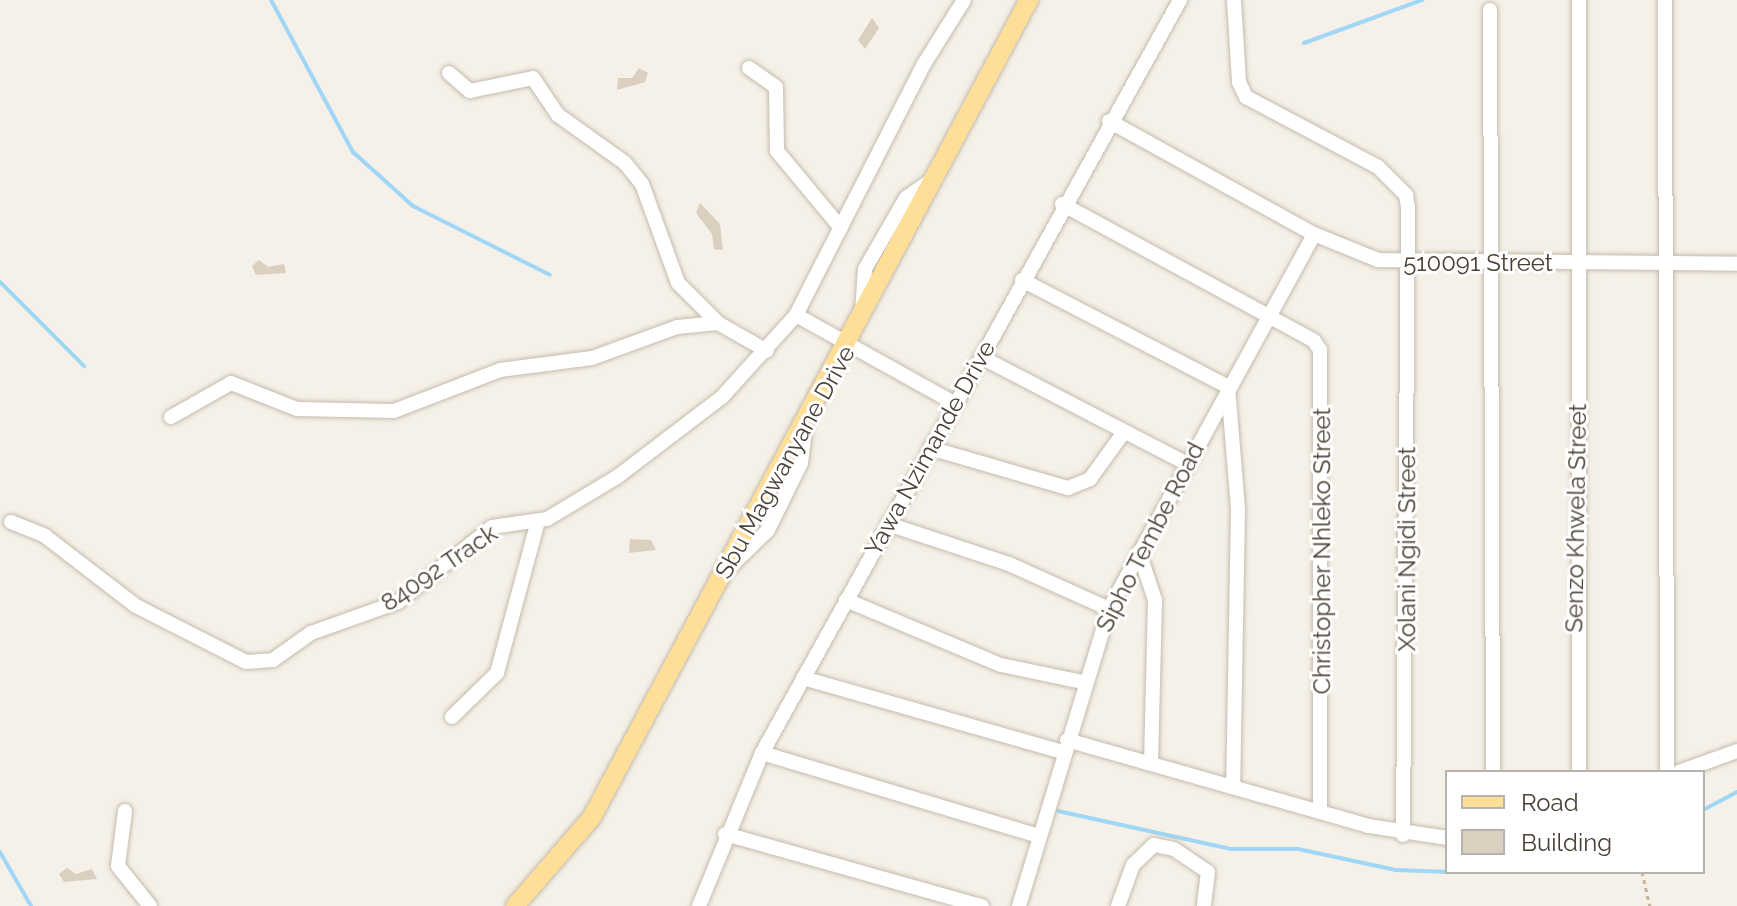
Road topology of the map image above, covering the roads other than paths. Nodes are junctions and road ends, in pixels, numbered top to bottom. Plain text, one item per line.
1 (964, 0) edge
2 (1029, 0) edge
3 (1180, 0) edge
4 (1234, 0) edge
5 (1579, 0) edge
6 (1665, 0) edge
7 (1490, 10) dead end
8 (749, 68) dead end
9 (449, 73) dead end
10 (1109, 121) junction
11 (1062, 204) junction
12 (841, 228) junction
13 (1314, 234) junction
14 (1492, 263) junction
15 (1580, 263) junction
16 (1406, 264) junction
17 (1664, 264) junction
18 (1737, 264) edge
19 (1022, 280) junction
20 (796, 315) junction
21 (1270, 319) junction
22 (718, 323) junction
23 (850, 344) junction
24 (767, 351) junction
25 (981, 357) junction
26 (1228, 387) junction
27 (954, 403) junction
28 (171, 417) dead end
29 (1124, 432) junction
30 (930, 448) junction
31 (1187, 464) junction
32 (538, 521) junction
33 (11, 522) dead end
34 (888, 524) junction
35 (1139, 552) junction
36 (846, 600) junction
37 (1109, 609) junction
38 (803, 678) junction
39 (1083, 682) junction
40 (452, 717) dead end
41 (1065, 746) junction
42 (1737, 751) edge
43 (762, 753) junction
44 (1151, 764) junction
45 (1493, 770) edge
46 (1579, 770) edge
47 (1667, 770) edge
48 (1685, 770) edge
49 (1233, 787) junction
50 (125, 811) dead end
51 (1320, 812) junction
52 (725, 834) junction
53 (1403, 835) junction
54 (1039, 836) junction
55 (1445, 838) edge
56 (150, 906) edge
57 (515, 906) edge
58 (699, 906) edge
59 (982, 906) edge
60 (1019, 906) edge
61 (1118, 906) edge
62 (1204, 906) edge

1 - 12 street, 84092 Track
2 - 23 main road, Sbu Magwanyane Drive
3 - 10 street, Yawa Nzimande Drive
4 - 16 street, Xolani Ngidi Street
5 - 15 street, Senzo Khwela Street
6 - 17 street
7 - 14 street
8 - 12 street
9 - 22 street
10 - 11 street, Yawa Nzimande Drive
10 - 13 street, 510091 Street
11 - 19 street, Yawa Nzimande Drive
11 - 21 street, Christopher Nhleko Street
12 - 20 street, 84092 Track
13 - 16 street, 510091 Street
13 - 21 street, Sipho Tembe Road
14 - 15 street, 510091 Street
14 - 16 street, 510091 Street
14 - 45 street
15 - 17 street, 510091 Street
15 - 46 street, Senzo Khwela Street
16 - 53 street, Xolani Ngidi Street
17 - 18 street, 510091 Street
17 - 47 street
19 - 25 street, Yawa Nzimande Drive
19 - 26 street
20 - 23 street
20 - 24 street, 84092 Track
21 - 26 street, Sipho Tembe Road
21 - 51 street, Christopher Nhleko Street
22 - 24 street
22 - 28 street
23 - 27 street
23 - 57 main road, Sbu Magwanyane Drive
24 - 32 street, 84092 Track
25 - 27 street, Yawa Nzimande Drive
25 - 29 street
26 - 31 street, Sipho Tembe Road
26 - 49 street
27 - 30 street, Yawa Nzimande Drive
29 - 30 street
29 - 31 street
30 - 34 street, Yawa Nzimande Drive
31 - 35 street, Sipho Tembe Road
32 - 33 street, 84092 Track
32 - 40 street
34 - 36 street, Yawa Nzimande Drive
34 - 37 street
35 - 37 street, Sipho Tembe Road
35 - 44 street
36 - 38 street, Yawa Nzimande Drive
36 - 39 street
37 - 39 street, Sipho Tembe Road
38 - 41 street
38 - 43 street, Yawa Nzimande Drive
39 - 41 street, Sipho Tembe Road
41 - 44 street
41 - 54 street, Sipho Tembe Road
42 - 48 street
43 - 52 street, Yawa Nzimande Drive
43 - 54 street
44 - 49 street
49 - 51 street
50 - 56 street
51 - 53 street
52 - 58 street, Yawa Nzimande Drive
52 - 59 street
53 - 55 street
54 - 60 street, Sipho Tembe Road
61 - 62 street

